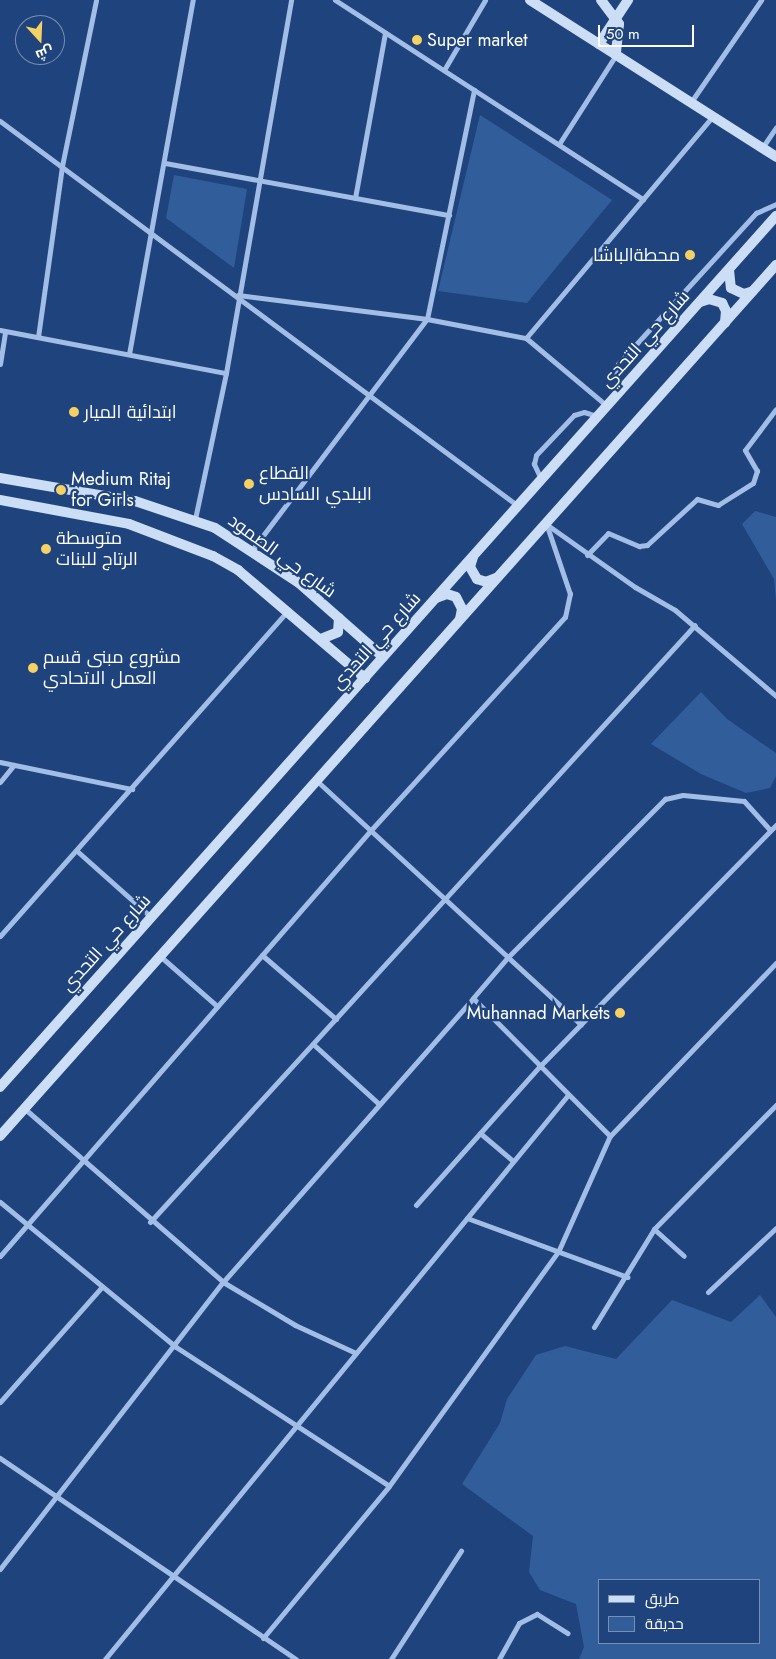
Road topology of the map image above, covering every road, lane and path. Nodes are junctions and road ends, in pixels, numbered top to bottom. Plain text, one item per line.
1 (96, 0) edge
2 (193, 0) edge
3 (291, 0) edge
4 (335, 0) edge
5 (486, 0) edge
6 (530, 0) edge
7 (601, 0) edge
8 (628, 0) edge
9 (762, 0) edge
10 (616, 18) junction
11 (386, 33) junction
12 (599, 44) junction
13 (616, 55) junction
14 (444, 70) junction
15 (474, 90) junction
16 (691, 103) junction
17 (713, 116) junction
18 (0, 121) edge
19 (776, 127) edge
20 (559, 144) junction
21 (762, 148) junction
22 (776, 157) edge
23 (165, 163) junction
24 (62, 166) junction
25 (260, 180) junction
26 (355, 198) junction
27 (643, 199) junction
28 (776, 204) edge
29 (448, 215) junction
30 (776, 216) edge
31 (149, 230) junction
32 (776, 265) edge
33 (731, 267) junction
34 (756, 288) junction
35 (237, 295) junction
36 (697, 305) junction
37 (427, 319) junction
38 (724, 324) junction
39 (3, 330) edge
40 (38, 337) junction
41 (526, 338) junction
42 (129, 354) junction
43 (0, 364) edge
44 (226, 373) junction
45 (622, 388) junction
46 (371, 393) junction
47 (607, 406) junction
48 (776, 409) edge
49 (597, 416) junction
50 (0, 478) edge
51 (541, 480) junction
52 (0, 500) edge
53 (518, 506) junction
54 (195, 519) junction
55 (546, 524) junction
56 (252, 550) junction
57 (475, 554) junction
58 (587, 555) junction
59 (498, 577) junction
60 (434, 600) junction
61 (288, 610) junction
62 (339, 618) junction
63 (458, 622) junction
64 (695, 625) junction
65 (321, 639) junction
66 (383, 657) junction
67 (365, 678) junction
68 (776, 696) edge
69 (0, 762) edge
70 (14, 765) junction
71 (317, 780) junction
72 (0, 782) edge
73 (132, 789) junction
74 (774, 827) edge
75 (371, 830) junction
76 (77, 851) junction
77 (447, 897) junction
78 (152, 917) junction
79 (0, 936) edge
80 (262, 955) junction
81 (160, 956) junction
82 (508, 958) junction
83 (776, 963) edge
84 (473, 998) junction
85 (217, 1006) junction
86 (336, 1019) junction
87 (581, 1025) junction
88 (313, 1044) junction
89 (539, 1067) junction
90 (0, 1087) edge
91 (568, 1095) junction
92 (379, 1104) junction
93 (776, 1105) edge
94 (24, 1108) junction
95 (480, 1133) junction
96 (0, 1136) edge
97 (610, 1136) junction
98 (83, 1161) junction
99 (513, 1162) junction
100 (0, 1202) edge
101 (416, 1205) dead end
102 (467, 1218) junction
103 (150, 1222) junction
104 (27, 1224) junction
105 (776, 1228) edge
106 (654, 1229) junction
107 (558, 1252) junction
108 (0, 1256) edge
109 (684, 1256) dead end
110 (627, 1277) junction
111 (223, 1282) junction
112 (100, 1288) junction
113 (708, 1292) dead end
114 (594, 1327) dead end
115 (176, 1347) junction
116 (356, 1353) junction
117 (0, 1402) edge
118 (296, 1426) junction
119 (0, 1458) edge
120 (389, 1486) junction
121 (57, 1496) junction
122 (461, 1551) dead end
123 (0, 1569) edge
124 (174, 1575) junction
125 (568, 1633) dead end
126 (263, 1638) junction
127 (105, 1659) edge
128 (296, 1659) edge
129 (391, 1659) edge
130 (500, 1659) edge

1 - 24 street
2 - 23 street
3 - 25 street
4 - 11 street
5 - 14 street
6 - 12 main road
7 - 10 main road
8 - 10 main road
9 - 16 street
10 - 12 main road
10 - 13 main road
11 - 14 street
11 - 26 street
12 - 13 main road
13 - 16 main road
13 - 20 street
14 - 15 street
15 - 20 street
15 - 29 street
16 - 17 main road
17 - 21 main road
17 - 27 street
18 - 24 street
19 - 21 street
20 - 27 street
21 - 22 main road
23 - 25 street
23 - 31 street
24 - 31 street
24 - 40 street
25 - 26 street
25 - 35 street
26 - 29 street
27 - 41 street
28 - 45 street
29 - 37 street
30 - 33 main road, شارع حي التحدي
31 - 35 street
31 - 42 street
32 - 34 main road
33 - 34 main road
33 - 36 main road, شارع حي التحدي
34 - 38 main road
35 - 37 street
35 - 44 street
35 - 46 street
36 - 38 main road
36 - 45 main road, شارع حي التحدي
37 - 41 street
37 - 46 street
38 - 55 main road
39 - 40 street
39 - 43 street
40 - 42 street
41 - 47 street
42 - 44 street
44 - 54 street
45 - 47 main road, شارع حي التحدي
46 - 53 street
46 - 56 street
47 - 49 main road, شارع حي التحدي
48 - 58 street
49 - 51 main road, شارع حي التحدي
49 - 51 street
50 - 54 main road, شارع حي الصمود
51 - 53 main road, شارع حي التحدي
52 - 61 main road
53 - 57 main road, شارع حي التحدي
54 - 56 main road, شارع حي الصمود
55 - 58 street
55 - 59 main road
55 - 75 street
56 - 62 main road, شارع حي الصمود
57 - 59 main road
57 - 60 main road, شارع حي التحدي
58 - 64 street
59 - 63 main road
60 - 63 main road
60 - 66 main road, شارع حي التحدي
61 - 65 main road
61 - 73 street
62 - 65 main road
62 - 66 main road, شارع حي الصمود
63 - 71 main road
64 - 68 street
64 - 77 street
65 - 67 main road
66 - 67 main road, شارع حي التحدي
67 - 78 main road, شارع حي التحدي
69 - 70 street
70 - 72 street
70 - 73 street
71 - 75 street
71 - 81 main road
73 - 76 street
74 - 82 street
74 - 87 street
75 - 77 street
75 - 80 street
76 - 78 street
76 - 79 street
77 - 82 street
77 - 86 street
78 - 90 main road, شارع حي التحدي
80 - 85 street
80 - 86 street
81 - 85 street
81 - 94 main road
82 - 84 street
82 - 87 street
83 - 97 street
84 - 89 street
84 - 92 street
85 - 98 street
86 - 88 street
87 - 89 street
88 - 92 street
88 - 103 street
89 - 91 street
89 - 95 street
91 - 97 street
91 - 99 street
92 - 111 street
93 - 106 street
94 - 96 main road
94 - 98 street
95 - 99 street
95 - 101 street
97 - 107 street
98 - 103 street
98 - 104 street
99 - 102 street
100 - 104 street
102 - 107 street
102 - 116 street
103 - 111 street
104 - 108 street
104 - 112 street
105 - 113 street
106 - 109 street
106 - 110 street
107 - 110 street
107 - 120 street
110 - 114 street
111 - 115 street
111 - 116 street
112 - 115 street
112 - 117 street
115 - 118 street
115 - 121 street
116 - 118 street
118 - 120 street
118 - 124 street
119 - 121 street
120 - 126 street
121 - 123 street
121 - 124 street
122 - 129 street
124 - 126 street
124 - 127 street
125 - 130 street
126 - 128 street

